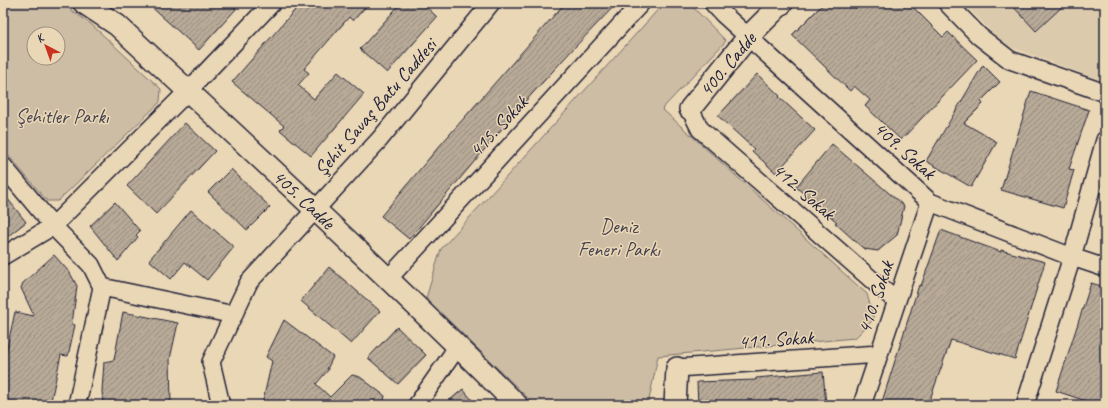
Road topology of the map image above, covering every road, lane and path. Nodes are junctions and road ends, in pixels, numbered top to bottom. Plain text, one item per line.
1 (84, 3) edge
2 (641, 3) edge
3 (713, 3) edge
4 (782, 3) edge
5 (947, 3) edge
6 (265, 5) edge
7 (482, 7) edge
8 (748, 37) junction
9 (188, 91) junction
10 (1105, 92) edge
11 (690, 108) joint
12 (1105, 140) edge
13 (3, 166) edge
14 (930, 202) junction
15 (316, 209) junction
16 (53, 226) junction
17 (3, 256) edge
18 (1072, 257) junction
19 (1105, 268) edge
20 (388, 279) junction
21 (102, 287) junction
22 (896, 301) junction
23 (234, 315) junction
24 (458, 346) junction
25 (879, 354) junction
26 (677, 368) joint
27 (77, 405) edge
28 (221, 405) edge
29 (417, 405) edge
30 (517, 405) edge
31 (675, 405) edge
32 (862, 405) edge
33 (1025, 405) edge

1 - 9 street, 405. Cadde
2 - 20 street, 415. Sokak
3 - 8 street, 409. Sokak
4 - 8 street, 400. Cadde
5 - 10 street
6 - 9 street
7 - 15 street, Şehit Savaş Batu Caddesi
8 - 11 street, 400. Cadde
8 - 14 street, 409. Sokak
9 - 15 street, 405. Cadde
9 - 16 street
11 - 22 street, 412. Sokak
12 - 18 street
13 - 16 street
14 - 18 street, 409. Sokak
14 - 22 street, 410. Sokak
15 - 20 street, 405. Cadde
15 - 23 street, Şehit Savaş Batu Caddesi
16 - 17 street
16 - 21 street
18 - 19 street, 409. Sokak
18 - 33 street
20 - 24 street, 405. Cadde
21 - 23 street
21 - 27 street
22 - 25 street, 410. Sokak
23 - 28 street, Şehit Savaş Batu Caddesi
24 - 29 street
24 - 30 street, 405. Cadde
25 - 26 street, 411. Sokak
25 - 32 street, 410. Sokak
26 - 31 street

